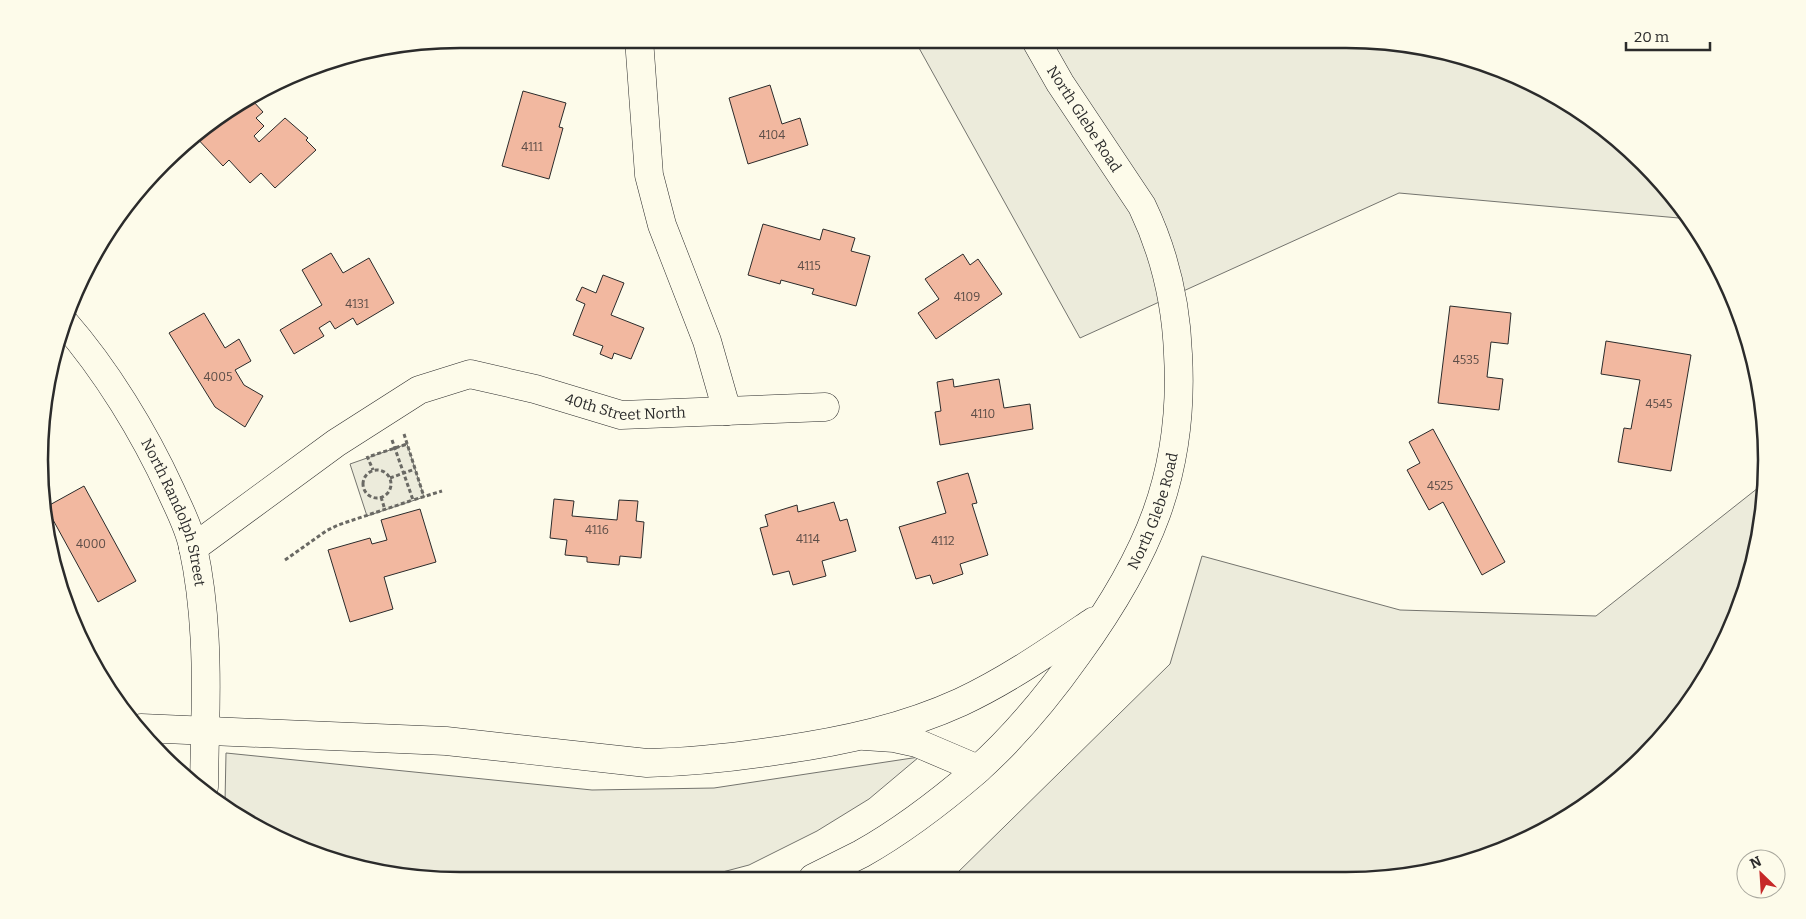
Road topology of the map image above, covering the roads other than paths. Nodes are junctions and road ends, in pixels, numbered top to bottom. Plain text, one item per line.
1 (640, 48) edge
2 (1040, 48) edge
3 (69, 328) edge
4 (825, 407) dead end
5 (727, 411) junction
6 (193, 548) junction
7 (1105, 614) junction
8 (148, 728) edge
9 (205, 732) junction
10 (864, 736) junction
11 (978, 769) junction
12 (204, 782) edge
13 (825, 872) edge

1 - 5 main road
2 - 7 main road, North Glebe Road
3 - 6 main road, North Randolph Street
4 - 5 main road, 40th Street North
5 - 6 main road, 40th Street North
6 - 9 main road, North Randolph Street
7 - 10 main road
7 - 11 main road, North Glebe Road
8 - 9 main road
9 - 10 main road
9 - 12 main road, North Randolph Street
10 - 11 main road
11 - 13 main road, North Glebe Road

